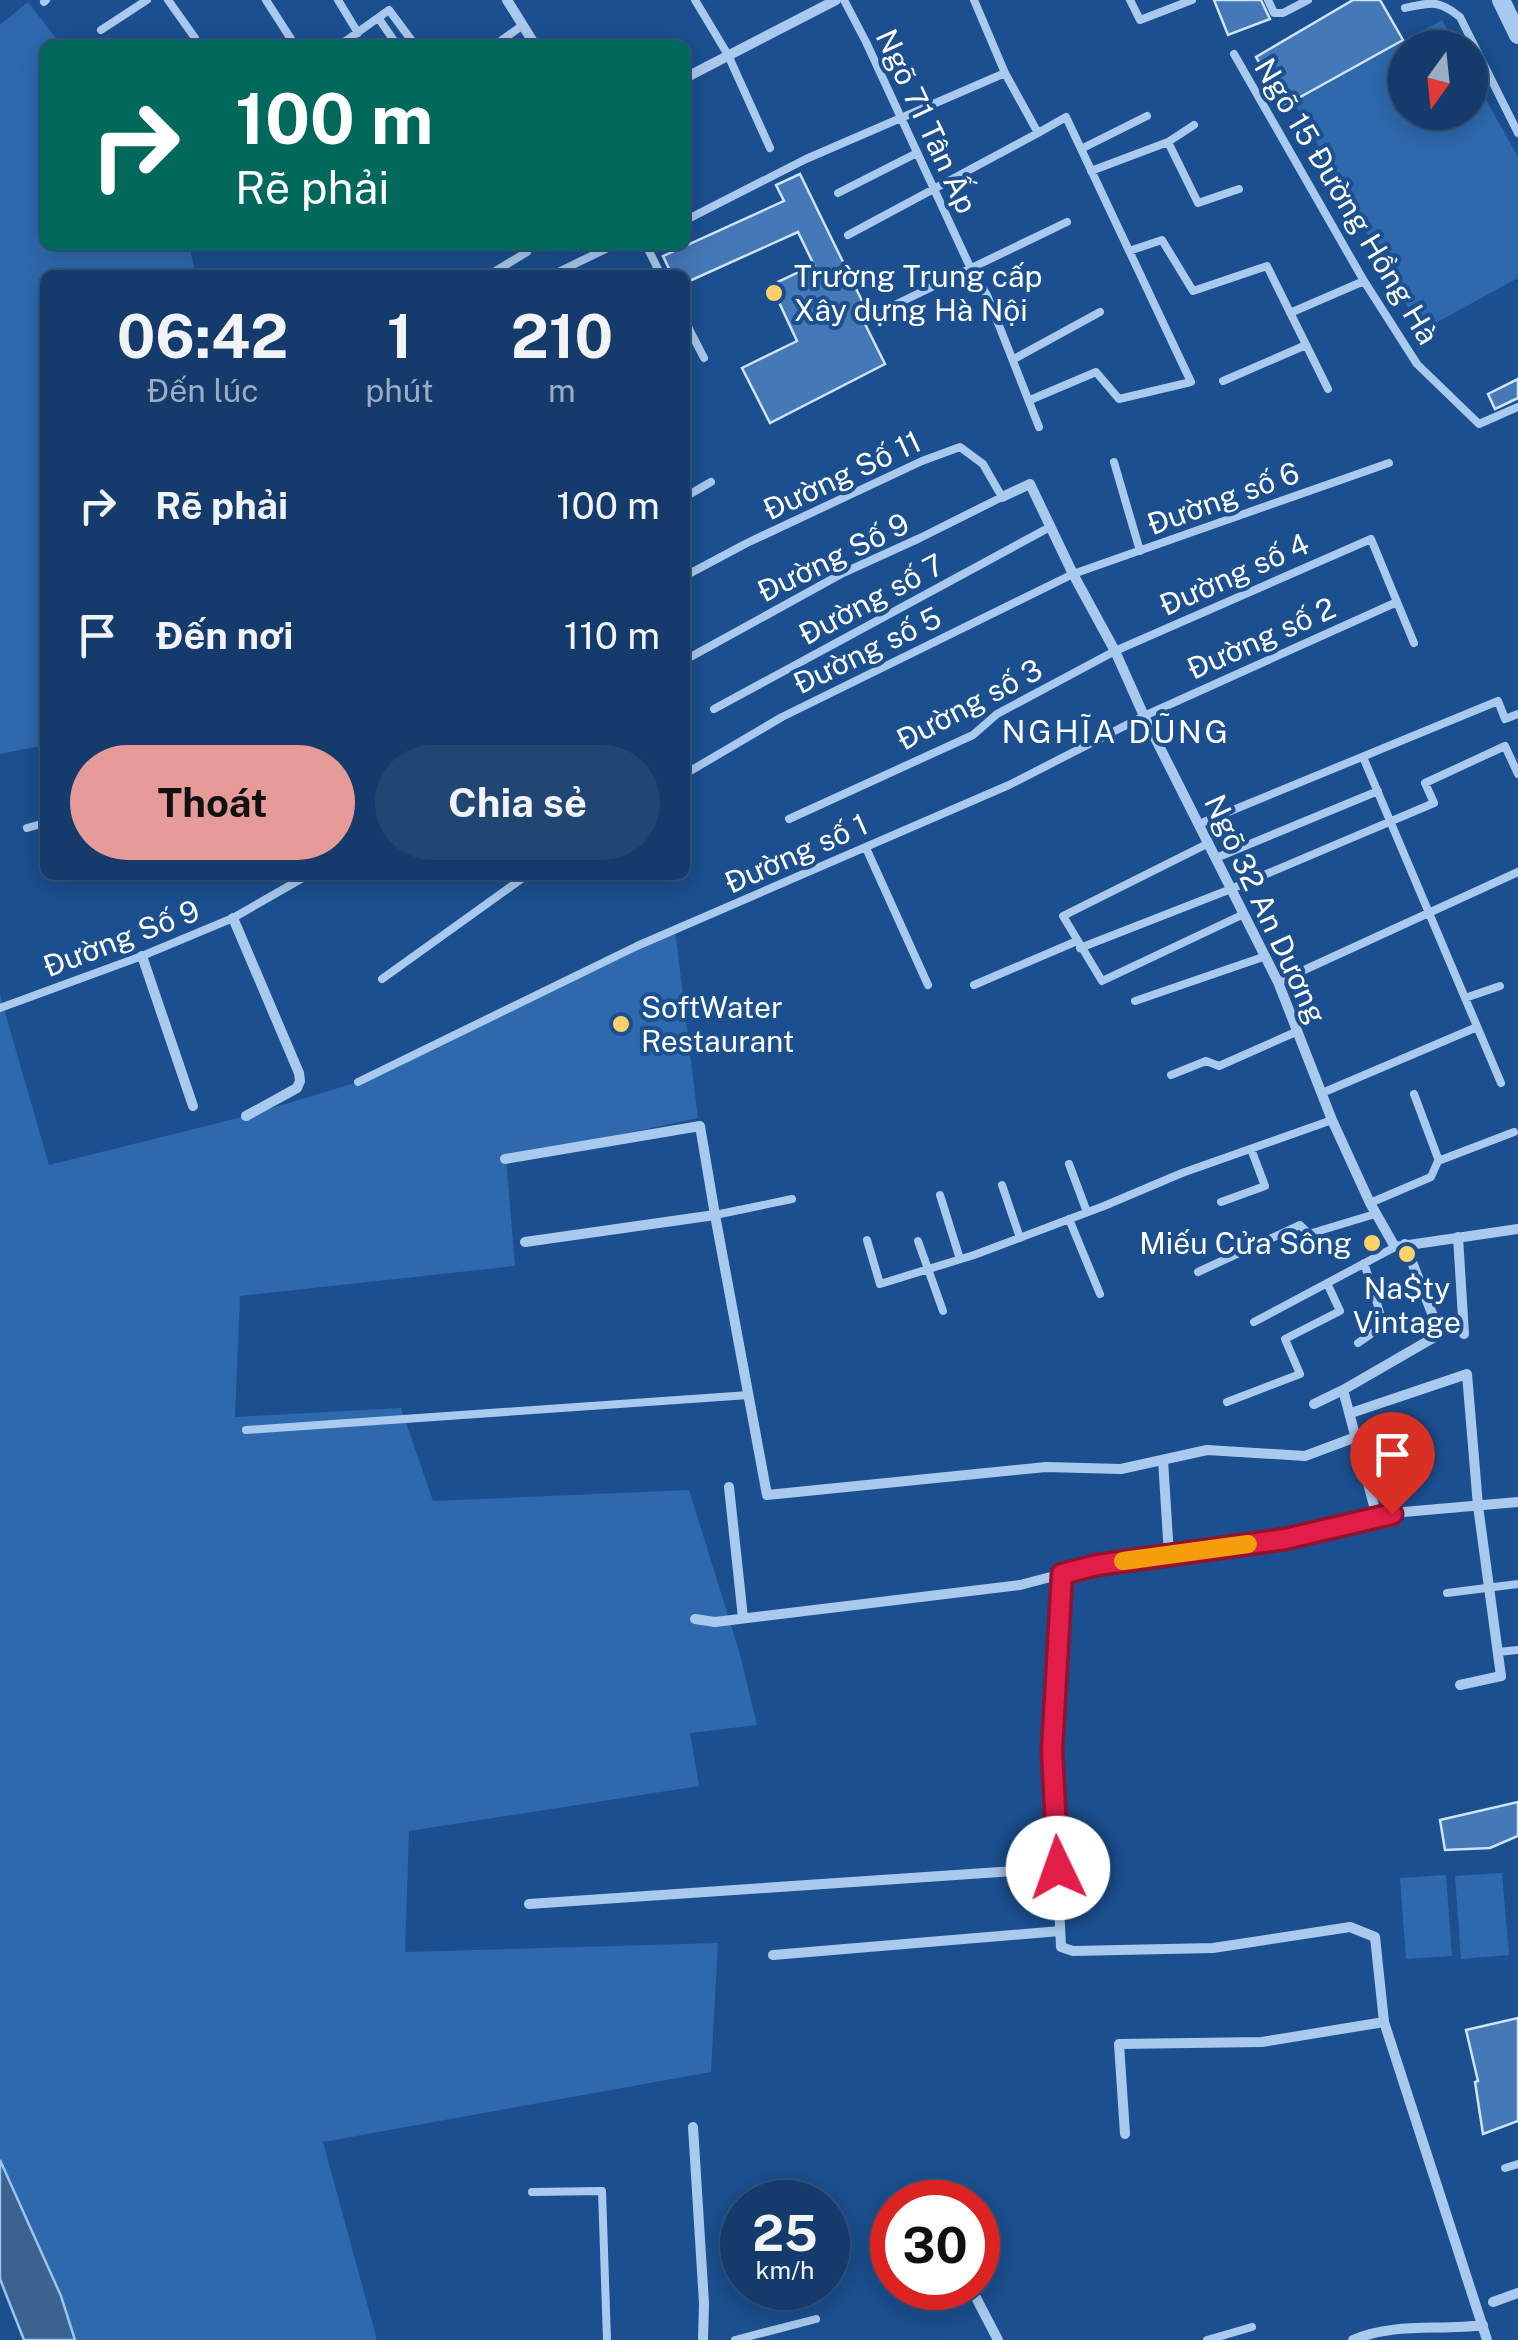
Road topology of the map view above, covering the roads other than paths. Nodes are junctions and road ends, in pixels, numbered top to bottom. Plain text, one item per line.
1 (147, 0) edge
2 (168, 0) edge
3 (266, 0) edge
4 (338, 0) edge
5 (382, 0) edge
6 (507, 0) edge
7 (695, 0) edge
8 (836, 0) edge
9 (844, 0) edge
10 (974, 0) edge
11 (1130, 0) edge
12 (1192, 0) edge
13 (1268, 0) edge
14 (1308, 0) edge
15 (1501, 0) edge
16 (1406, 8) dead end
17 (389, 10) junction
18 (379, 19) junction
19 (523, 25) junction
20 (101, 30) dead end
21 (358, 33) junction
22 (1518, 35) edge
23 (194, 40) edge
24 (291, 40) dead end
25 (348, 40) edge
26 (394, 40) edge
27 (411, 40) edge
28 (502, 40) edge
29 (533, 40) edge
30 (1234, 54) dead end
31 (728, 55) junction
32 (1005, 73) junction
33 (690, 75) edge
34 (1148, 116) dead end
35 (901, 118) junction
36 (1194, 125) dead end
37 (1038, 132) junction
38 (1518, 133) edge
39 (1168, 142) junction
40 (770, 148) dead end
41 (1081, 150) junction
42 (918, 153) junction
43 (1091, 171) junction
44 (934, 189) junction
45 (1240, 189) dead end
46 (838, 193) dead end
47 (690, 218) edge
48 (1067, 222) dead end
49 (848, 235) dead end
50 (527, 250) edge
51 (604, 250) edge
52 (1129, 251) junction
53 (971, 269) junction
54 (497, 270) edge
55 (562, 270) edge
56 (1364, 281) junction
57 (880, 312) dead end
58 (1100, 312) dead end
59 (1290, 313) junction
60 (690, 331) edge
61 (1306, 346) junction
62 (704, 358) dead end
63 (1014, 359) junction
64 (1223, 381) dead end
65 (1328, 389) dead end
66 (1030, 400) junction
67 (1518, 407) edge
68 (1039, 427) dead end
69 (1114, 462) dead end
70 (1389, 463) dead end
71 (711, 482) dead end
72 (690, 493) edge
73 (1002, 497) junction
74 (1050, 528) junction
75 (1140, 551) junction
76 (690, 573) edge
77 (1073, 574) junction
78 (1396, 602) junction
79 (1414, 643) dead end
80 (1115, 651) junction
81 (690, 657) edge
82 (714, 709) dead end
83 (1518, 714) edge
84 (1144, 716) junction
85 (1518, 740) edge
86 (1506, 746) junction
87 (1364, 758) junction
88 (690, 771) edge
89 (1518, 774) edge
90 (1378, 792) junction
91 (789, 819) dead end
92 (1391, 820) junction
93 (1200, 824) junction
94 (40, 825) edge
95 (27, 828) dead end
96 (1209, 843) junction
97 (866, 848) junction
98 (1216, 858) junction
99 (1518, 872) edge
100 (299, 880) edge
101 (520, 880) edge
102 (1231, 889) junction
103 (1430, 912) junction
104 (1244, 914) junction
105 (233, 918) junction
106 (1079, 944) junction
107 (142, 956) junction
108 (1266, 956) junction
109 (382, 978) dead end
110 (1278, 982) junction
111 (928, 985) dead end
112 (974, 985) dead end
113 (1500, 986) dead end
114 (1466, 998) junction
115 (1136, 1000) dead end
116 (0, 1008) edge
117 (1477, 1027) junction
118 (1298, 1031) junction
119 (1171, 1075) dead end
120 (358, 1082) dead end
121 (1501, 1083) dead end
122 (1322, 1094) junction
123 (1414, 1094) dead end
124 (192, 1106) dead end
125 (246, 1116) dead end
126 (1332, 1120) junction
127 (1514, 1132) dead end
128 (1251, 1149) junction
129 (505, 1159) dead end
130 (1439, 1161) junction
131 (1069, 1164) dead end
132 (1002, 1185) dead end
133 (940, 1194) dead end
134 (792, 1198) dead end
135 (1222, 1202) dead end
136 (1372, 1208) junction
137 (1088, 1212) junction
138 (715, 1215) junction
139 (1070, 1219) junction
140 (1518, 1229) edge
141 (1020, 1238) junction
142 (1458, 1238) junction
143 (867, 1240) dead end
144 (918, 1240) dead end
145 (526, 1242) dead end
146 (1400, 1246) junction
147 (960, 1259) junction
148 (1364, 1263) junction
149 (928, 1270) junction
150 (1198, 1272) dead end
151 (1326, 1283) junction
152 (1100, 1294) dead end
153 (942, 1310) dead end
154 (1254, 1322) dead end
155 (1464, 1334) dead end
156 (1358, 1342) dead end
157 (1343, 1390) junction
158 (748, 1394) junction
159 (1227, 1402) dead end
160 (1314, 1404) dead end
161 (1350, 1412) junction
162 (246, 1430) dead end
163 (1356, 1437) junction
164 (1164, 1460) junction
165 (730, 1488) dead end
166 (1518, 1502) edge
167 (1478, 1506) junction
168 (1377, 1517) junction
169 (1168, 1555) junction
170 (1062, 1574) junction
171 (1518, 1584) edge
172 (1489, 1588) junction
173 (1447, 1594) dead end
174 (743, 1618) junction
175 (695, 1619) dead end
176 (1518, 1650) edge
177 (1498, 1652) junction
178 (1460, 1684) dead end
179 (1058, 1868) junction
180 (529, 1904) dead end
181 (1060, 1932) junction
182 (773, 1955) dead end
183 (1384, 2022) junction
184 (693, 2127) dead end
185 (1125, 2134) dead end
186 (1518, 2164) edge
187 (1505, 2168) dead end
188 (532, 2192) dead end
189 (1518, 2294) edge
190 (1493, 2302) dead end
191 (982, 2310) edge
192 (816, 2319) dead end
193 (1483, 2326) junction
194 (1252, 2327) dead end
195 (607, 2340) edge
196 (703, 2340) edge
197 (735, 2340) edge
198 (998, 2340) edge
199 (1207, 2340) edge
200 (1352, 2340) edge
201 (1488, 2340) edge

1 - 20 lane
2 - 23 lane
3 - 24 lane
4 - 21 lane
5 - 17 lane
6 - 19 street
7 - 31 lane
8 - 31 street
9 - 35 lane, Ngõ 71 Tân Ấp
10 - 32 lane
11 - 12 lane
13 - 14 lane
15 - 22 street
16 - 38 lane
17 - 18 lane
17 - 27 lane
18 - 21 lane
18 - 26 lane
19 - 28 lane
19 - 29 street
21 - 25 lane
30 - 56 lane, Ngõ 15 Đường Hồng Hà
31 - 33 street
31 - 40 lane
32 - 35 lane
32 - 37 lane
34 - 41 lane
35 - 42 lane, Ngõ 71 Tân Ấp
35 - 47 lane
36 - 39 lane
37 - 41 lane
37 - 44 lane
39 - 43 lane
39 - 45 lane
41 - 43 lane
42 - 44 lane, Ngõ 71 Tân Ấp
42 - 46 lane
43 - 52 lane
44 - 49 lane
44 - 53 lane, Ngõ 71 Tân Ấp
48 - 53 lane
50 - 54 lane
51 - 55 lane
52 - 59 lane
52 - 66 lane
53 - 57 lane
53 - 63 lane, Ngõ 71 Tân Ấp
56 - 59 lane
56 - 67 lane, Ngõ 15 Đường Hồng Hà
58 - 63 lane
59 - 61 lane
60 - 62 lane
61 - 64 lane
61 - 65 lane
63 - 66 lane, Ngõ 71 Tân Ấp
66 - 68 lane, Ngõ 71 Tân Ấp
69 - 75 lane
70 - 75 lane, Đường số 6
71 - 72 lane
73 - 74 street, Ngõ 32 An Dương
73 - 76 lane, Đường Số 11
73 - 81 lane, Đường Số 9
74 - 77 street, Ngõ 32 An Dương
74 - 82 lane, Đường số 7
75 - 77 lane, Đường số 6
77 - 80 street, Ngõ 32 An Dương
77 - 88 lane, Đường số 5
78 - 79 lane
78 - 80 lane, Đường số 4
78 - 84 lane, Đường số 2
80 - 84 street, Ngõ 32 An Dương
80 - 91 lane, Đường số 3
83 - 87 lane
84 - 93 street, Ngõ 32 An Dương
84 - 97 lane, Đường số 1
85 - 86 lane
86 - 89 lane
86 - 92 lane
87 - 90 lane
87 - 93 lane
90 - 92 lane
90 - 98 lane
92 - 102 lane
92 - 103 lane
93 - 96 street, Ngõ 32 An Dương
94 - 95 lane
96 - 98 street, Ngõ 32 An Dương
96 - 106 lane
97 - 111 lane
97 - 120 lane, Đường số 1
98 - 102 street, Ngõ 32 An Dương
99 - 103 lane
100 - 105 lane, Đường Số 9
101 - 109 lane
102 - 104 street, Ngõ 32 An Dương
102 - 106 lane
103 - 110 lane
103 - 114 lane
104 - 106 lane
104 - 108 street, Ngõ 32 An Dương
105 - 107 lane, Đường Số 9
105 - 125 street
106 - 112 lane
107 - 116 lane, Đường Số 9
107 - 124 street
108 - 110 street, Ngõ 32 An Dương
108 - 115 lane
110 - 118 street, Ngõ 32 An Dương
113 - 114 lane
114 - 117 lane
117 - 121 lane
117 - 122 lane
118 - 119 lane
118 - 122 street, Ngõ 32 An Dương
122 - 126 street, Ngõ 32 An Dương
123 - 130 lane
126 - 128 lane
126 - 136 street, Ngõ 32 An Dương
127 - 130 lane
128 - 135 lane
128 - 137 lane
129 - 138 street
130 - 136 lane
131 - 137 lane
132 - 141 lane
133 - 147 lane
134 - 138 lane
136 - 146 street, Ngõ 32 An Dương
136 - 150 lane
137 - 139 lane
138 - 145 street
138 - 158 street
139 - 141 lane
139 - 152 lane
140 - 142 street
141 - 147 lane
142 - 146 street
142 - 155 street
143 - 149 lane
144 - 149 lane
146 - 148 lane
146 - 157 street, Ngõ 32 An Dương
147 - 149 lane
148 - 151 lane
148 - 156 lane
149 - 153 lane
151 - 154 lane
151 - 159 lane
157 - 160 street
157 - 161 street
158 - 162 lane
158 - 164 street
161 - 163 street
161 - 167 street
163 - 164 street
163 - 168 street
164 - 169 street
165 - 174 street
166 - 167 street
167 - 168 street
167 - 172 street
168 - 169 street
169 - 170 street
170 - 174 street
170 - 179 street
171 - 172 lane
172 - 173 lane
172 - 177 street
174 - 175 street
176 - 177 lane
177 - 178 street
179 - 180 street
179 - 181 street
181 - 182 street
181 - 183 street
183 - 185 street
183 - 193 street
184 - 196 street
186 - 187 lane
188 - 195 lane
189 - 190 street
191 - 198 street
192 - 197 lane
193 - 200 street
193 - 201 street
194 - 199 lane

